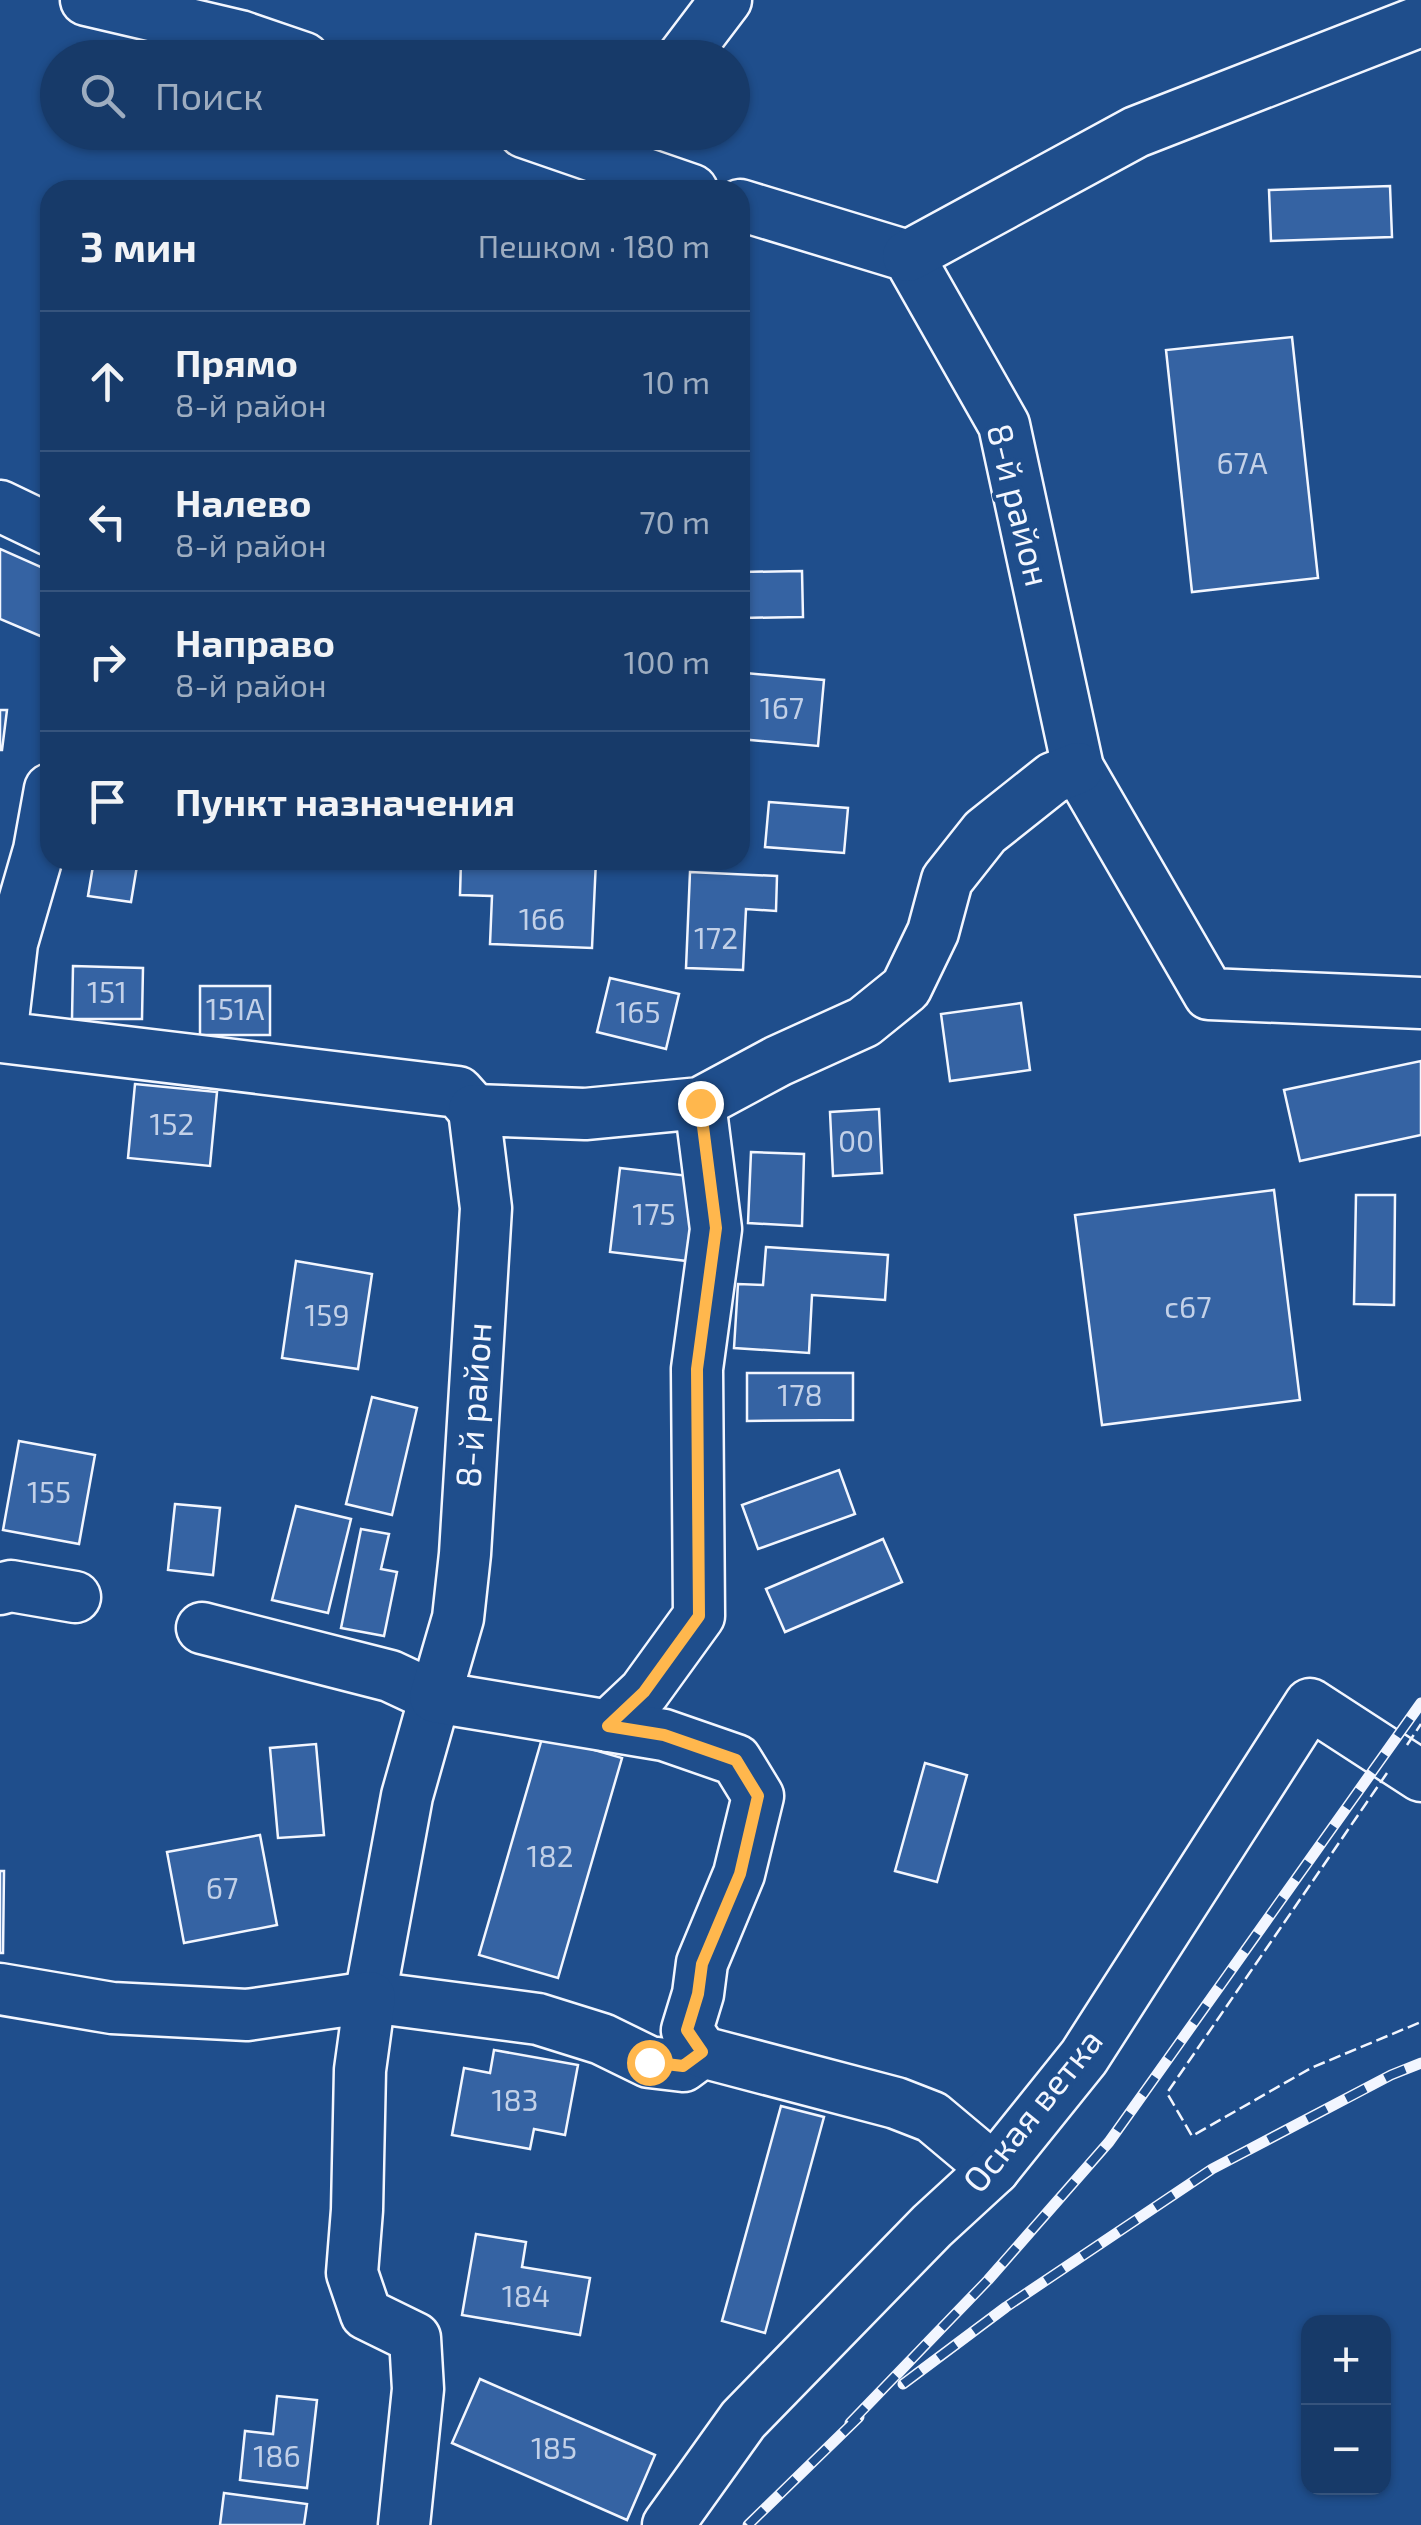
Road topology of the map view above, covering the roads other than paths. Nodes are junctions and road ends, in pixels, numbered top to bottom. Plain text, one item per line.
1 (86, 0) edge
2 (726, 0) edge
3 (1421, 21) edge
4 (252, 40) edge
5 (696, 40) edge
6 (574, 152) edge
7 (661, 180) edge
8 (750, 208) edge
9 (908, 256) junction
10 (0, 506) edge
11 (40, 525) edge
12 (1078, 768) junction
13 (40, 844) edge
14 (1421, 1003) edge
15 (0, 1037) edge
16 (700, 1103) junction
17 (474, 1110) junction
18 (0, 1590) edge
19 (75, 1597) dead end
20 (202, 1628) dead end
21 (435, 1697) junction
22 (608, 1726) junction
23 (1421, 1776) edge
24 (0, 1989) edge
25 (370, 1997) junction
26 (702, 2052) junction
27 (994, 2169) junction
28 (404, 2525) edge
29 (668, 2525) edge

1 - 4 street
2 - 5 street
3 - 9 street
6 - 7 street
8 - 9 street
9 - 12 street, 8-й район
10 - 11 street
12 - 14 street, 8-й район
12 - 16 street
13 - 15 street
15 - 17 street
16 - 17 street
16 - 22 street
17 - 21 street, 8-й район
18 - 19 street
20 - 21 street
21 - 22 street
21 - 25 street, 8-й район
22 - 26 street
23 - 27 street, Оская ветка
24 - 25 street
25 - 26 street
25 - 28 street, 8-й район
26 - 27 street
27 - 29 street, Оская ветка

